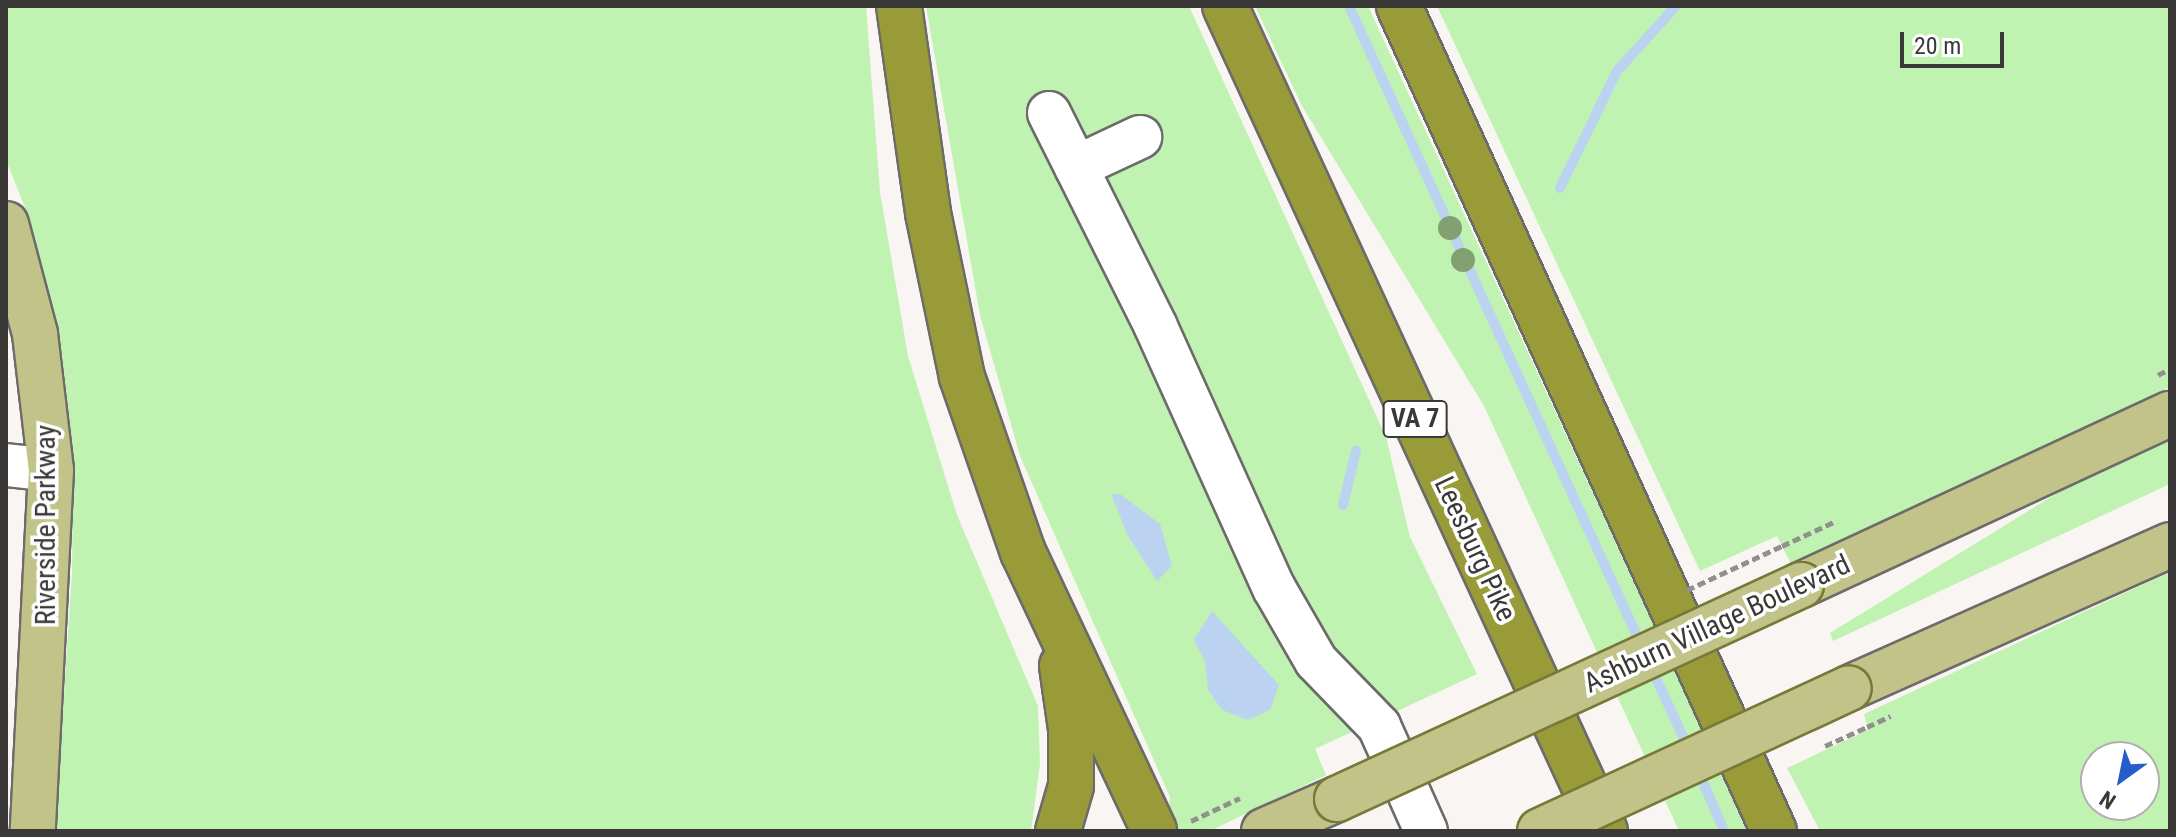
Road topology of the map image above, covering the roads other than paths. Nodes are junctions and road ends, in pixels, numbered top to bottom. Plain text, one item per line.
1 (899, 6) edge
2 (1225, 6) edge
3 (1399, 6) edge
4 (1049, 113) dead end
5 (1140, 137) dead end
6 (1076, 167) junction
7 (6, 224) edge
8 (2170, 414) edge
9 (6, 465) edge
10 (51, 470) junction
11 (2170, 545) edge
12 (1055, 620) junction
13 (33, 831) edge
14 (1058, 831) edge
15 (1154, 831) edge
16 (1264, 831) edge
17 (1426, 831) edge
18 (1540, 831) edge
19 (1605, 831) edge
20 (1774, 831) edge

1 - 12 highway
2 - 19 highway, Leesburg Pike / VA 7
3 - 20 highway
4 - 6 street
5 - 6 street
6 - 17 street
7 - 10 main road, Riverside Parkway
8 - 16 main road, Ashburn Village Boulevard, bridge
9 - 10 street
10 - 13 main road, Riverside Parkway
11 - 18 main road, bridge
12 - 14 highway
12 - 15 highway

